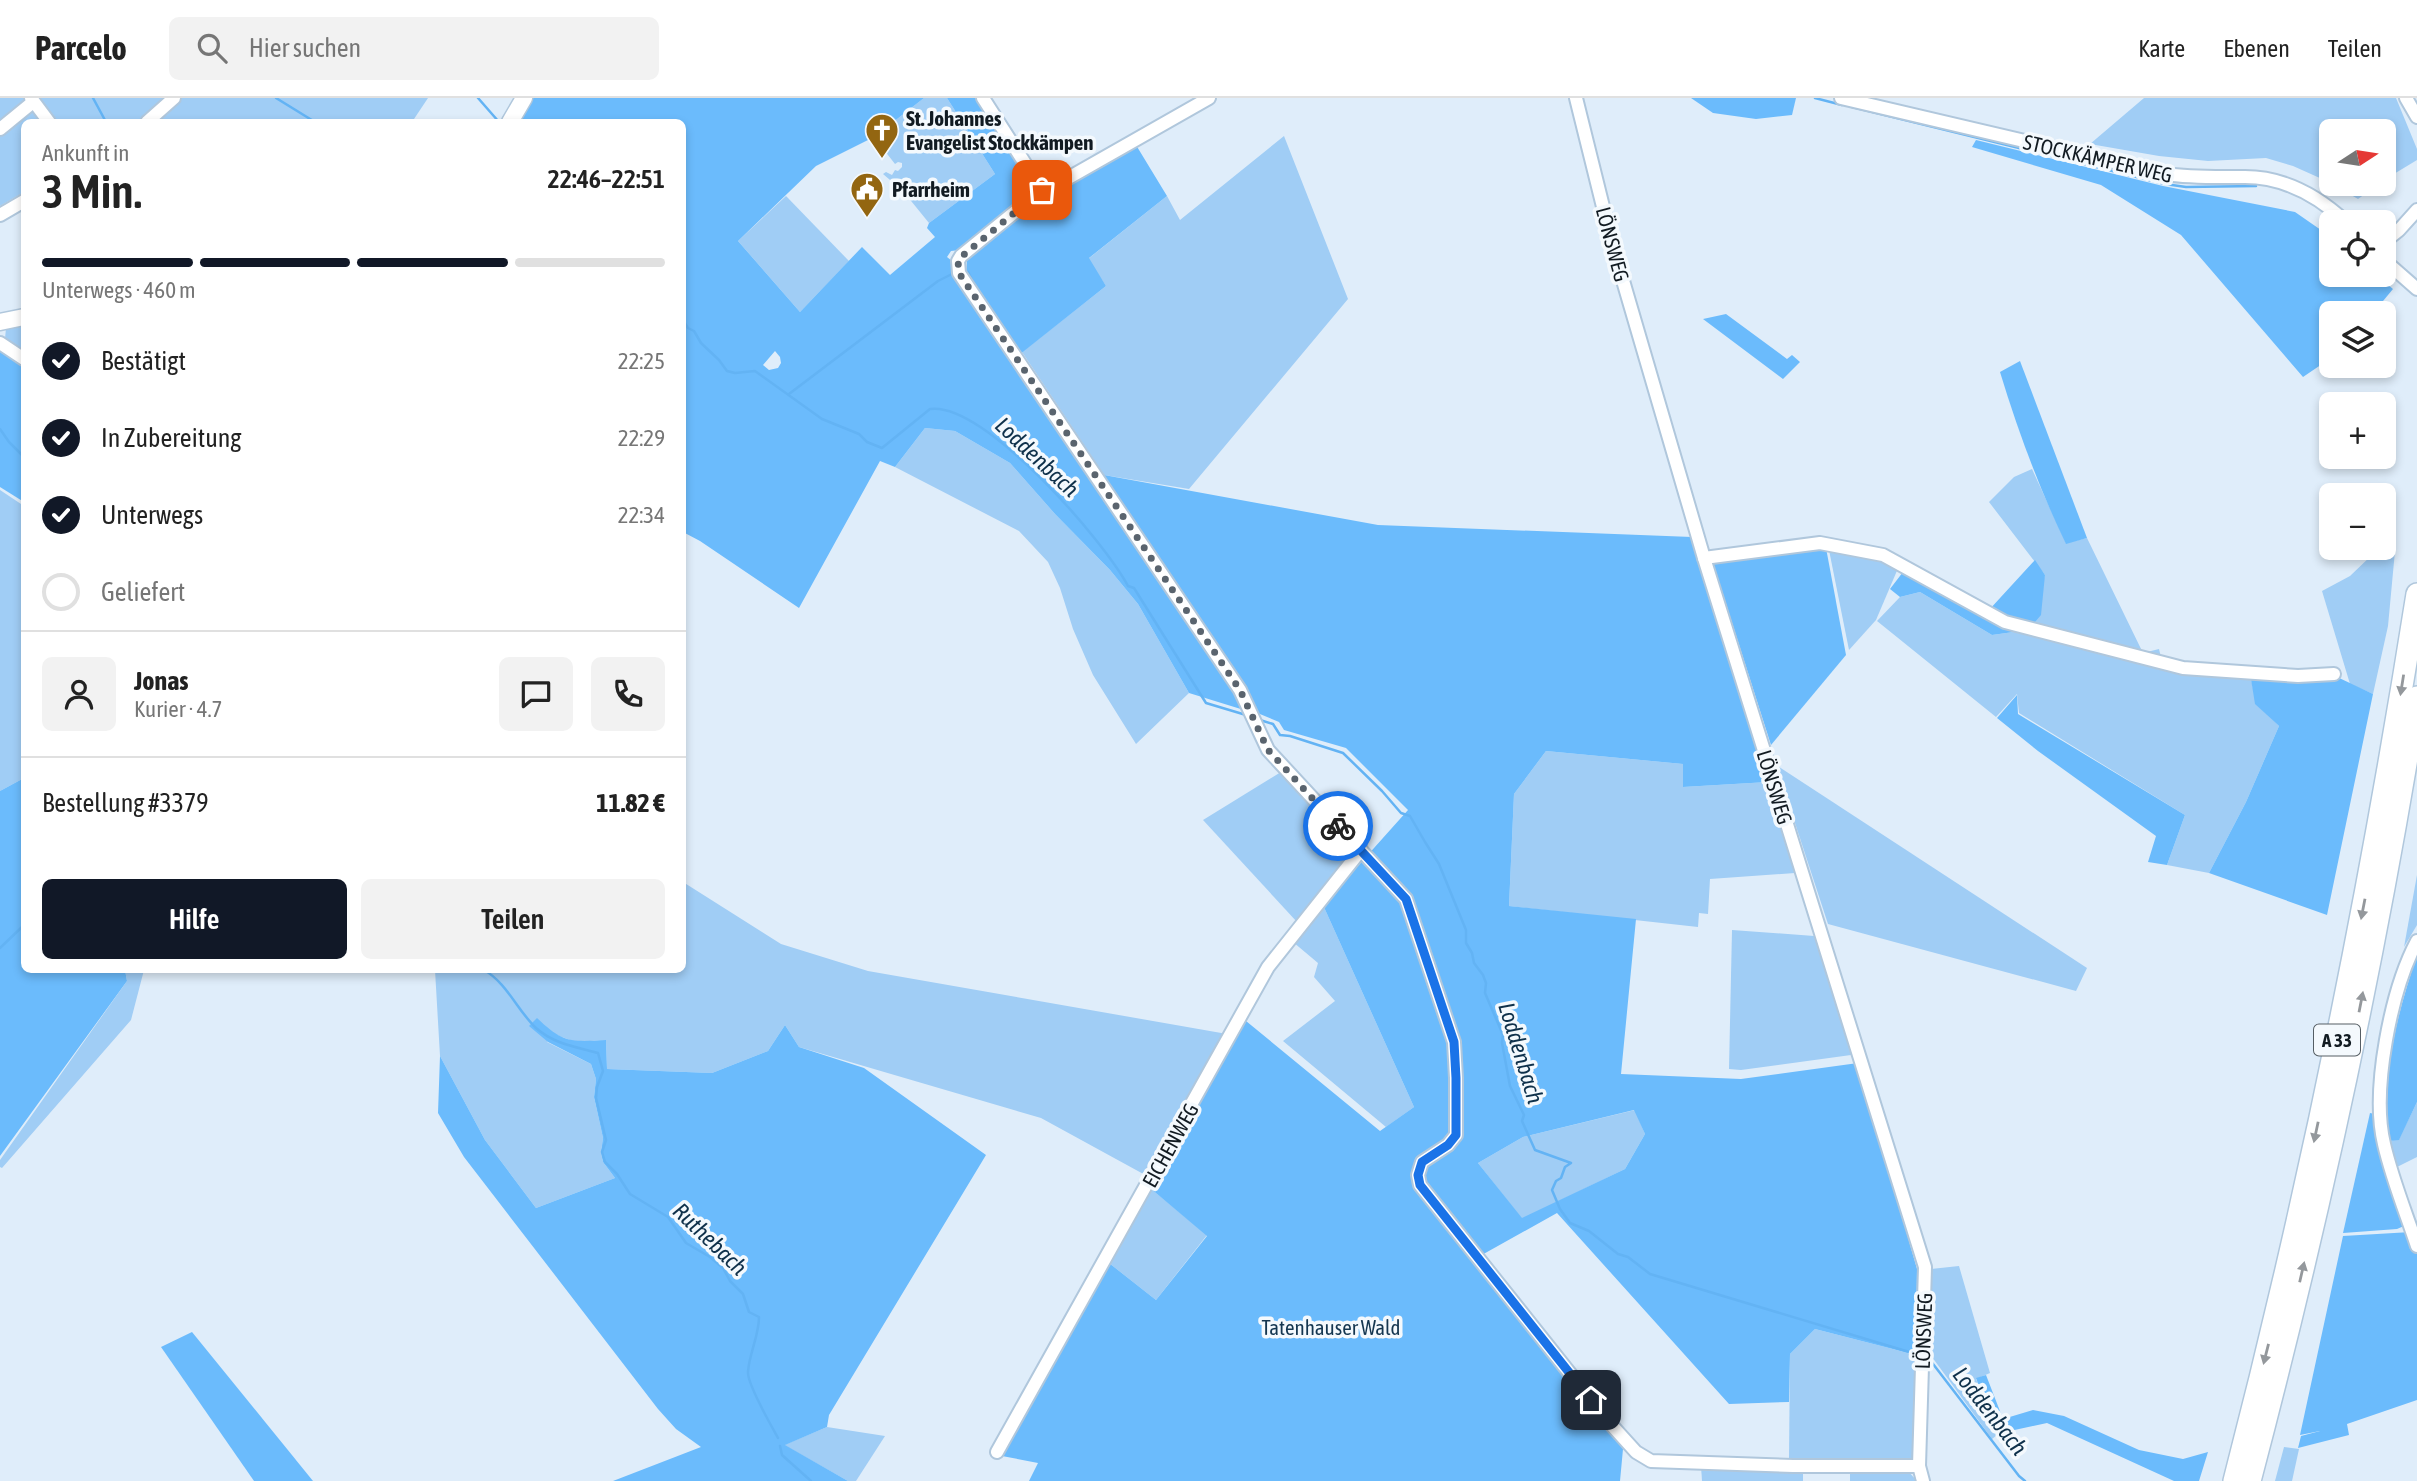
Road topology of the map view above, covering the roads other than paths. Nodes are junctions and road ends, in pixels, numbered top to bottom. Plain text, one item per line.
1 (174, 98) edge
2 (524, 98) edge
3 (983, 98) edge
4 (1209, 98) edge
5 (1576, 98) edge
6 (1841, 98) edge
7 (2406, 98) edge
8 (32, 100) edge
9 (2417, 117) edge
10 (46, 119) edge
11 (150, 119) edge
12 (512, 119) edge
13 (0, 129) edge
14 (1042, 190) junction
15 (21, 203) edge
16 (2331, 210) edge
17 (2417, 210) edge
18 (0, 215) edge
19 (2396, 232) edge
20 (2396, 271) edge
21 (2417, 289) edge
22 (21, 318) edge
23 (0, 322) edge
24 (0, 343) edge
25 (21, 357) edge
26 (1704, 558) junction
27 (2417, 594) edge
28 (2334, 674) dead end
29 (2417, 697) edge
30 (1361, 850) junction
31 (2417, 940) edge
32 (2417, 1246) edge
33 (997, 1451) dead end
34 (1919, 1466) junction
35 (1923, 1481) edge
36 (2234, 1481) edge
37 (2250, 1481) edge

1 - 11 street
2 - 12 street
3 - 14 street
4 - 14 street
5 - 26 street, LÖNSWEG
6 - 16 street, STOCKKÄMPER WEG
7 - 9 street
8 - 10 street
8 - 13 street
14 - 30 street
15 - 18 street
17 - 19 street
20 - 21 street
22 - 23 street
24 - 25 street
26 - 28 street
26 - 34 street, LÖNSWEG
27 -> 36 highway, A 33
37 -> 29 highway, A 33
30 - 33 street, EICHENWEG
30 - 34 street
31 - 32 street
34 - 35 street, LÖNSWEG

